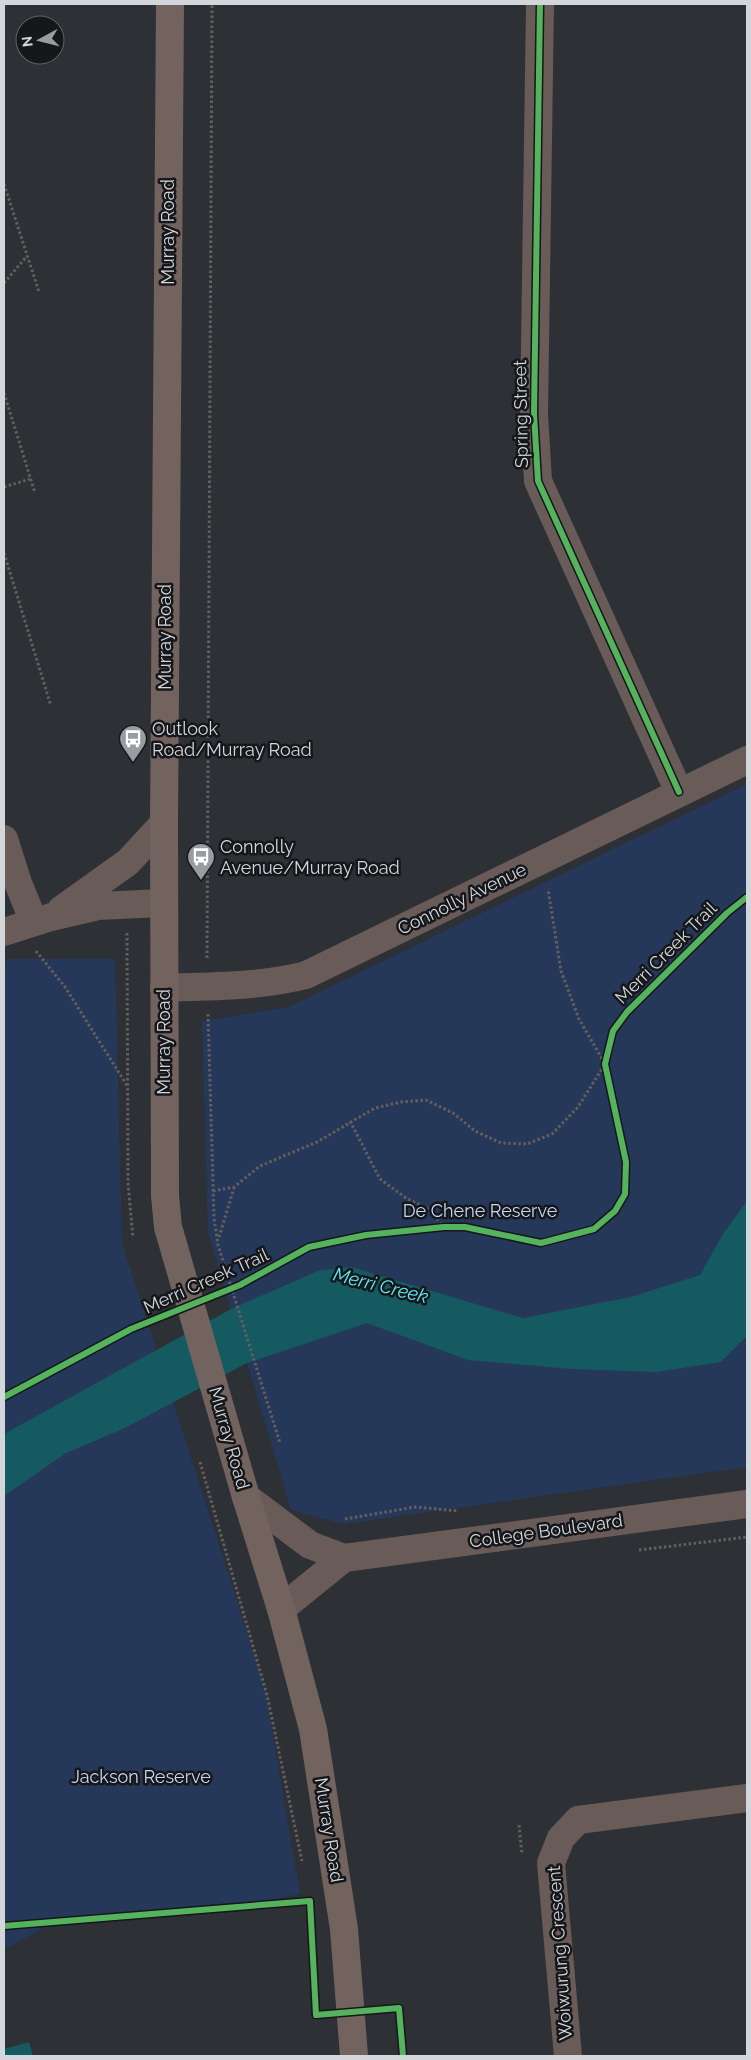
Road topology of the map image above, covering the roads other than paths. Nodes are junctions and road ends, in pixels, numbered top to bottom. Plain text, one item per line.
1 (170, 4) edge
2 (540, 4) edge
3 (747, 760) edge
4 (679, 792) junction
5 (164, 823) junction
6 (4, 840) edge
7 (164, 903) junction
8 (27, 924) edge
9 (164, 988) junction
10 (246, 1497) junction
11 (747, 1504) edge
12 (344, 1558) junction
13 (281, 1609) junction
14 (747, 1798) edge
15 (354, 2056) edge
16 (568, 2056) edge

1 - 5 main road, Murray Road
2 - 4 street, Spring Street
3 - 4 street, Connolly Avenue
4 - 9 street, Connolly Avenue
5 - 7 main road, Murray Road
5 - 8 street
6 - 8 street
7 - 8 street
7 - 9 main road, Murray Road
9 - 10 main road, Murray Road
10 - 12 street, College Boulevard
10 - 13 main road, Murray Road
11 - 12 street, College Boulevard
12 - 13 street
13 - 15 main road, Murray Road
14 - 16 street, Woiwurung Crescent

